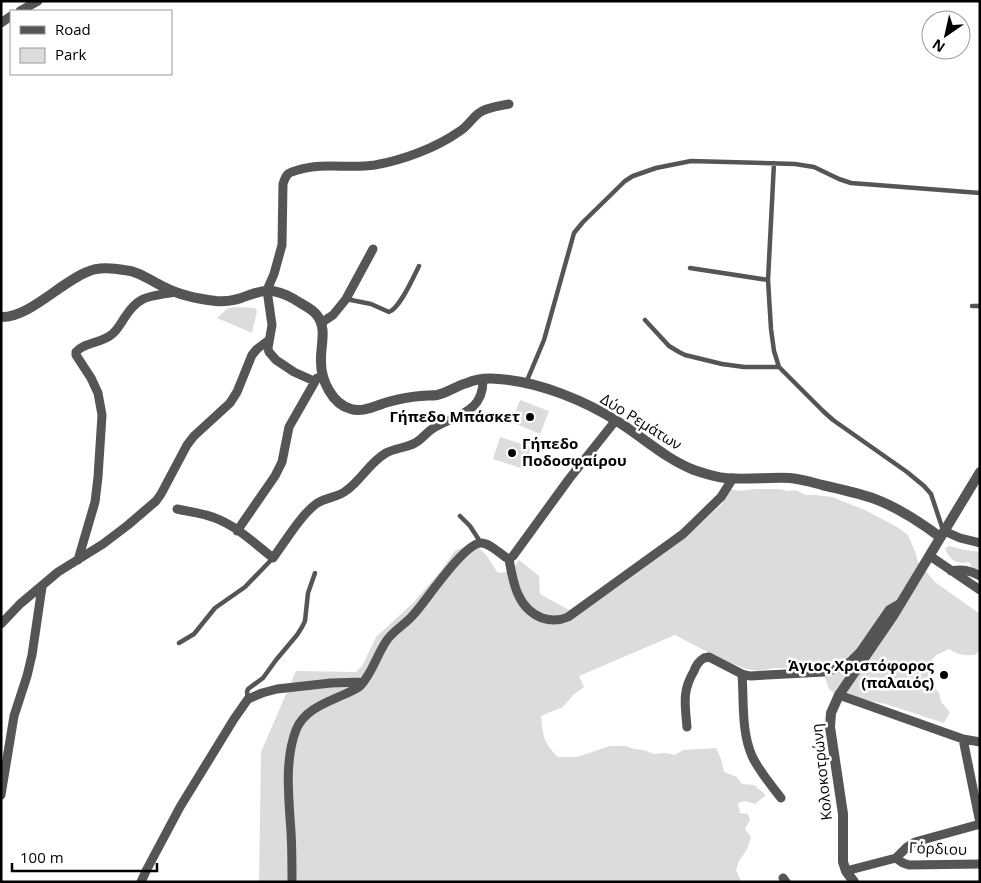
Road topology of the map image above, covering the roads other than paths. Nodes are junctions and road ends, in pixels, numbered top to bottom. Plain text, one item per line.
1 (38, 1) edge
2 (28, 4) edge
3 (509, 104) dead end
4 (774, 163) junction
5 (980, 192) edge
6 (373, 249) dead end
7 (419, 266) dead end
8 (690, 268) dead end
9 (768, 280) junction
10 (267, 290) junction
11 (175, 292) junction
12 (346, 299) junction
13 (972, 306) dead end
14 (980, 306) edge
15 (1, 317) edge
16 (645, 320) dead end
17 (321, 323) junction
18 (269, 340) junction
19 (779, 367) junction
20 (322, 372) junction
21 (483, 379) junction
22 (314, 381) junction
23 (526, 383) junction
24 (616, 420) junction
25 (980, 472) edge
26 (733, 478) junction
27 (177, 510) dead end
28 (460, 516) dead end
29 (237, 531) junction
30 (942, 534) junction
31 (480, 543) junction
32 (980, 543) edge
33 (930, 556) junction
34 (273, 558) junction
35 (509, 559) junction
36 (78, 560) junction
37 (951, 571) junction
38 (314, 573) dead end
39 (980, 576) edge
40 (42, 587) junction
41 (980, 590) edge
42 (901, 602) junction
43 (1, 624) edge
44 (179, 643) dead end
45 (742, 674) junction
46 (363, 682) junction
47 (839, 695) junction
48 (248, 699) junction
49 (687, 727) dead end
50 (963, 739) junction
51 (980, 742) edge
52 (1, 795) edge
53 (781, 798) dead end
54 (980, 824) edge
55 (896, 858) junction
56 (980, 864) edge
57 (846, 871) junction
58 (142, 882) edge
59 (292, 882) edge
60 (854, 882) edge

1 - 2 street
3 - 10 street
4 - 5 lane
4 - 9 lane
4 - 23 lane
6 - 12 street
7 - 12 lane
8 - 9 lane
9 - 19 lane
10 - 11 street
10 - 17 street
10 - 18 street
11 - 15 street
11 - 36 street
12 - 17 street
13 - 14 lane
16 - 19 lane
17 - 20 street, Δύο Ρεμάτων
18 - 22 street
18 - 36 street
19 - 30 lane
20 - 21 street, Δύο Ρεμάτων
20 - 22 street
21 - 23 street, Δύο Ρεμάτων
21 - 34 street
22 - 29 street
23 - 24 street, Δύο Ρεμάτων
24 - 26 street, Δύο Ρεμάτων
24 - 35 street
25 - 30 street, Κολοκοτρώνη
26 - 30 street, Δύο Ρεμάτων
26 - 35 street
27 - 29 street
28 - 31 lane
29 - 34 street
30 - 32 street
30 - 33 street, Κολοκοτρώνη
31 - 35 street
31 - 46 street
33 - 37 street
33 - 42 street, Κολοκοτρώνη
34 - 44 lane
36 - 40 street
37 - 39 street
37 - 41 street
38 - 48 lane
40 - 43 street
40 - 52 street
42 - 45 street
42 - 47 street, Κολοκοτρώνη
45 - 49 street
45 - 53 street
46 - 48 street
46 - 59 street
47 - 50 street
47 - 57 street, Κολοκοτρώνη
48 - 58 street
50 - 51 street
50 - 54 street
54 - 55 street, Γόρδιου
55 - 56 street, Γόρδιου
55 - 57 street, Γόρδιου
57 - 60 street, Κολοκοτρώνη

